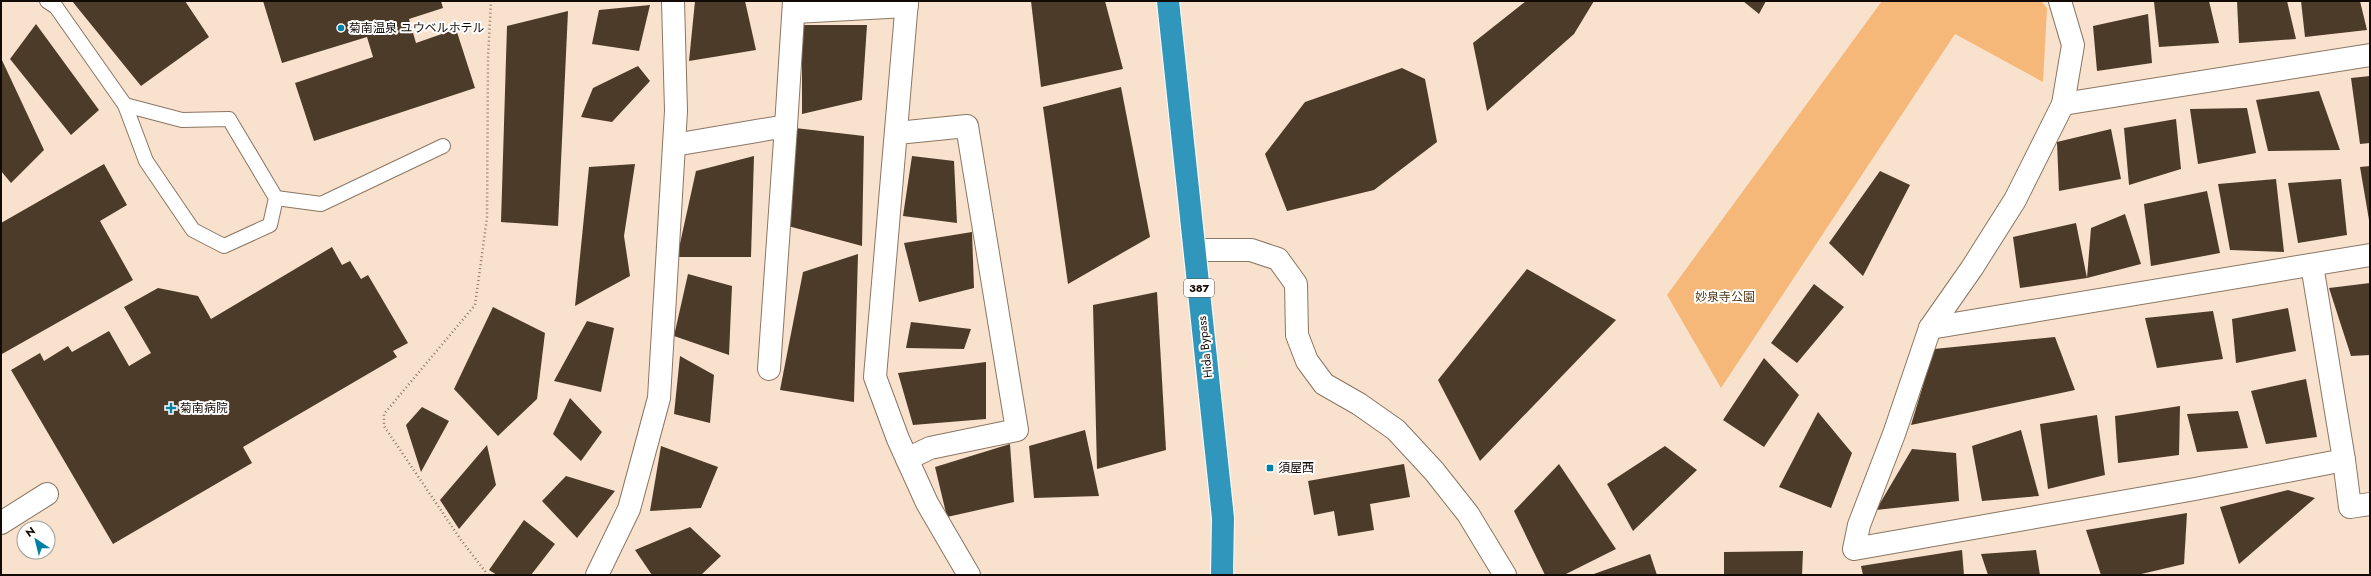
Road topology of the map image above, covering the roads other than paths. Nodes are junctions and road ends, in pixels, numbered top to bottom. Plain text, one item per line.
1 (47, 1) edge
2 (673, 1) edge
3 (1168, 1) edge
4 (2060, 1) edge
5 (907, 4) edge
6 (794, 6) edge
7 (2370, 56) edge
8 (2063, 104) junction
9 (125, 105) junction
10 (786, 126) junction
11 (897, 133) junction
12 (674, 145) junction
13 (443, 146) dead end
14 (276, 198) junction
15 (1195, 250) junction
16 (2370, 255) edge
17 (2312, 265) junction
18 (1930, 328) junction
19 (769, 369) dead end
20 (908, 460) junction
21 (2344, 460) junction
22 (47, 494) dead end
23 (2370, 504) edge
24 (1223, 518) junction
25 (1, 523) edge
26 (598, 575) edge
27 (969, 575) edge
28 (1222, 575) edge
29 (1237, 575) edge
30 (1505, 575) edge

1 - 9 lane
2 - 12 street
3 - 15 highway, Hida Bypass / 387
4 - 8 street
5 - 6 street
5 - 11 street
6 - 10 street
7 - 8 street
8 - 18 street
9 - 14 lane
9 - 14 lane
10 - 12 street
10 - 19 street
11 - 20 street
11 - 20 street
12 - 26 street
13 - 14 lane
15 - 24 highway, Hida Bypass / 387
15 - 30 street
16 - 17 street
17 - 18 street
17 - 21 street
18 - 21 street
20 - 27 street
21 - 23 street
22 - 25 street
24 - 28 highway, Hida Bypass / 387
24 - 29 highway

